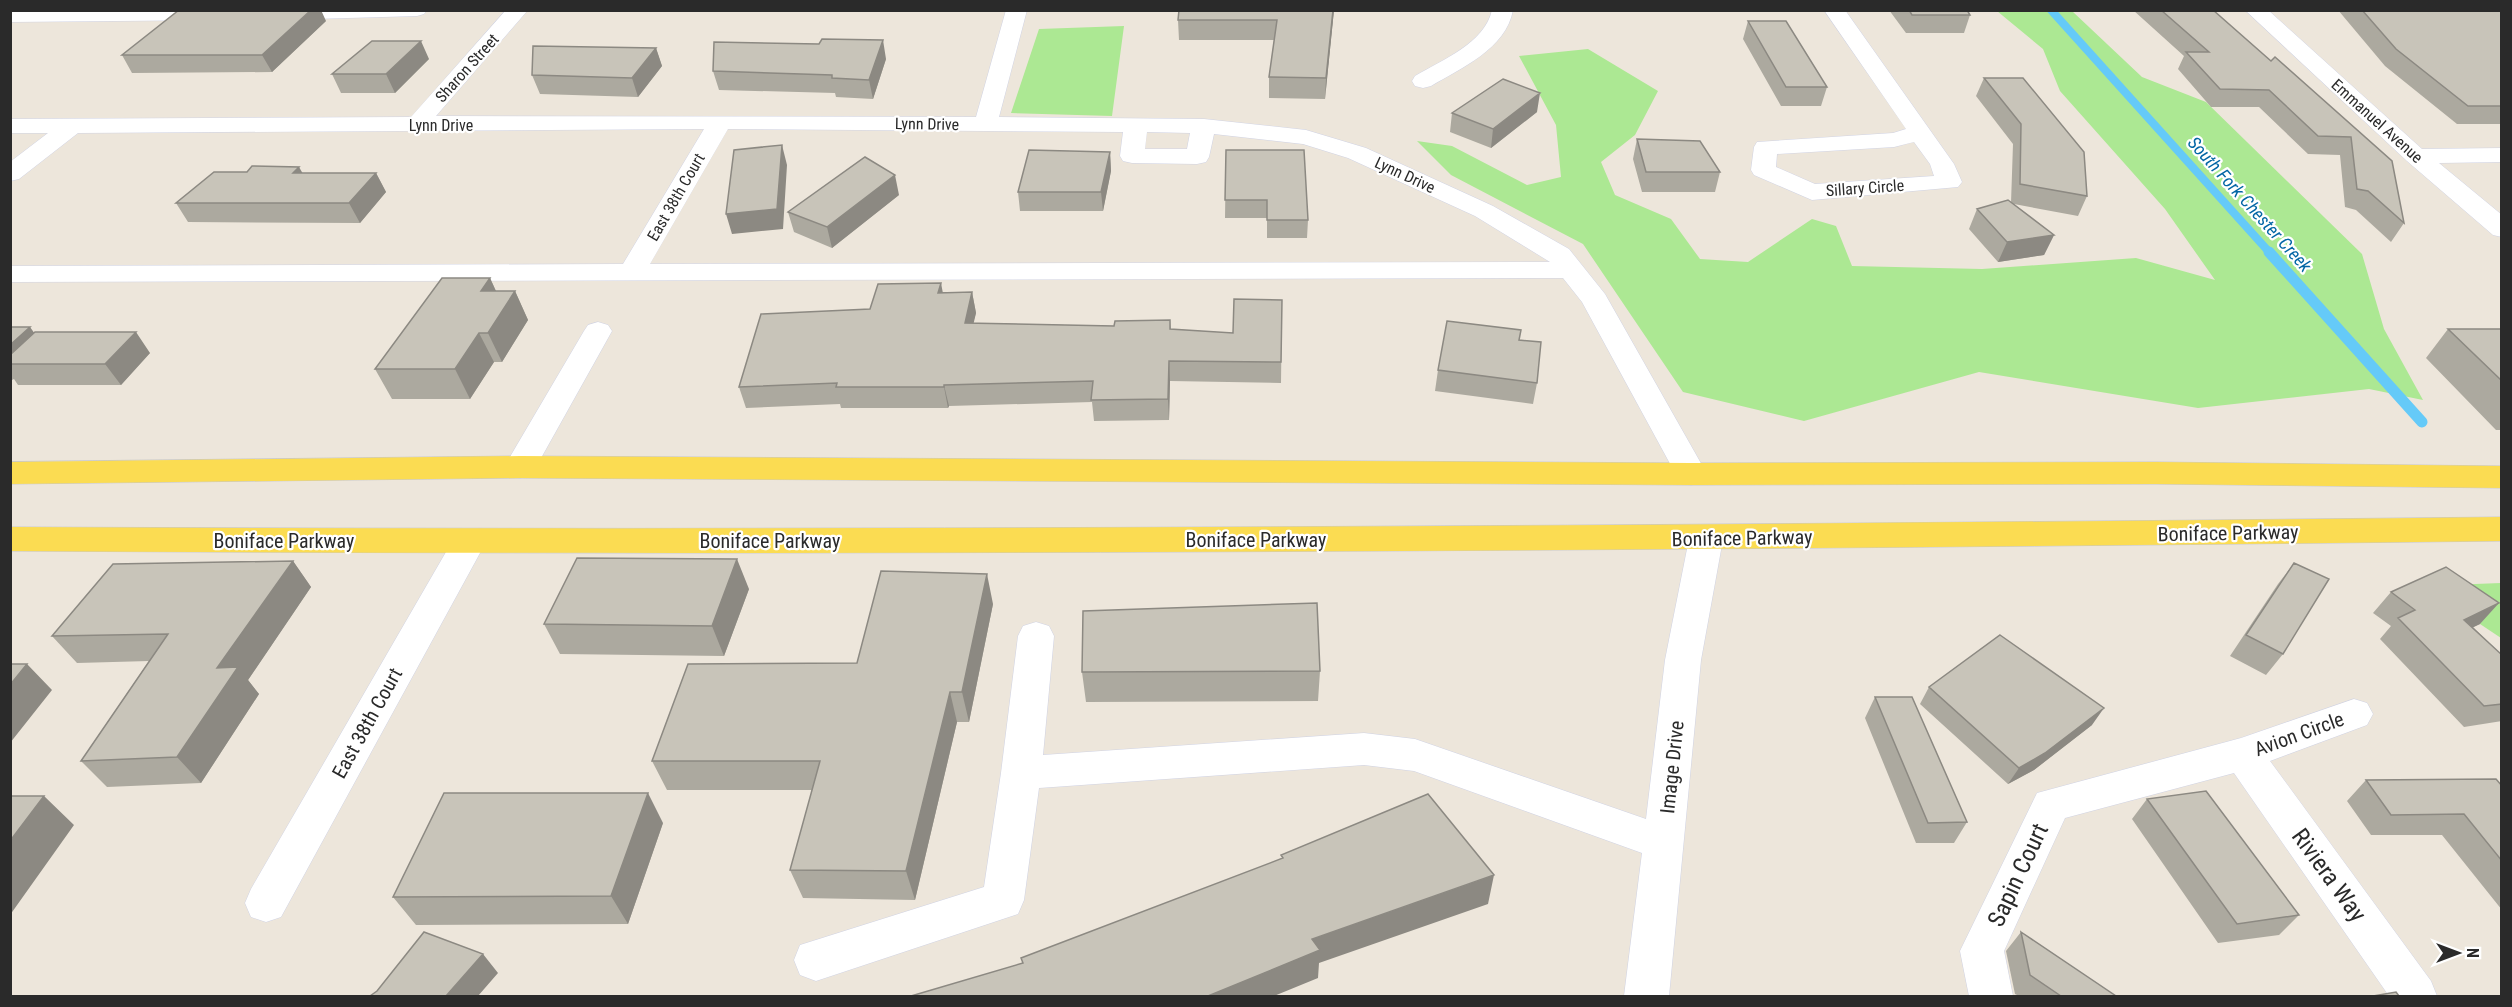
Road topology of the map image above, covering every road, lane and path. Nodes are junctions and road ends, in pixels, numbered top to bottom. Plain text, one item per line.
1 (417, 10) edge
2 (518, 10) edge
3 (1017, 10) edge
4 (1503, 10) edge
5 (1834, 10) edge
6 (2255, 10) edge
7 (18, 17) edge
8 (1423, 81) dead end
9 (720, 122) junction
10 (416, 125) junction
11 (984, 125) junction
12 (10, 126) edge
13 (72, 126) junction
14 (1920, 133) junction
15 (2502, 155) edge
16 (2416, 156) junction
17 (18, 178) edge
18 (2502, 229) edge
19 (1571, 270) junction
20 (632, 272) junction
21 (10, 274) edge
22 (598, 331) dead end
23 (520, 467) junction
24 (10, 473) edge
25 (1691, 474) junction
26 (2502, 477) edge
27 (2502, 529) edge
28 (1706, 538) junction
29 (10, 539) edge
30 (469, 542) junction
31 (1036, 636) dead end
32 (2355, 714) dead end
33 (2243, 754) junction
34 (1022, 773) junction
35 (1664, 843) junction
36 (266, 903) dead end
37 (816, 960) dead end
38 (1647, 996) edge
39 (1991, 996) edge
40 (2415, 996) edge

1 - 7 street
2 - 10 street, Sharon Street
3 - 11 street
4 - 8 street
5 - 14 street, Sillary Circle
6 - 16 street, Emmanuel Avenue
9 - 10 street, Lynn Drive
9 - 11 street, Lynn Drive
9 - 20 street, East 38th Court
10 - 13 street, Lynn Drive
11 - 19 street, Lynn Drive
12 - 13 street, Lynn Drive
13 - 17 street
14 - 14 street, Sillary Circle
15 - 16 street
16 - 18 street, Emmanuel Avenue
19 - 20 street
19 - 25 street, Lynn Drive
20 - 21 street
22 - 23 street
23 - 24 main road
23 - 25 main road
25 - 26 main road
27 - 28 main road, Boniface Parkway
28 - 30 main road, Boniface Parkway
28 - 35 street, Image Drive
29 - 30 main road, Boniface Parkway
30 - 36 street, East 38th Court
31 - 34 street
32 - 33 street, Avion Circle
33 - 39 street, Sapin Court
33 - 40 street, Riviera Way
34 - 35 street
34 - 37 street
35 - 38 street, Image Drive

